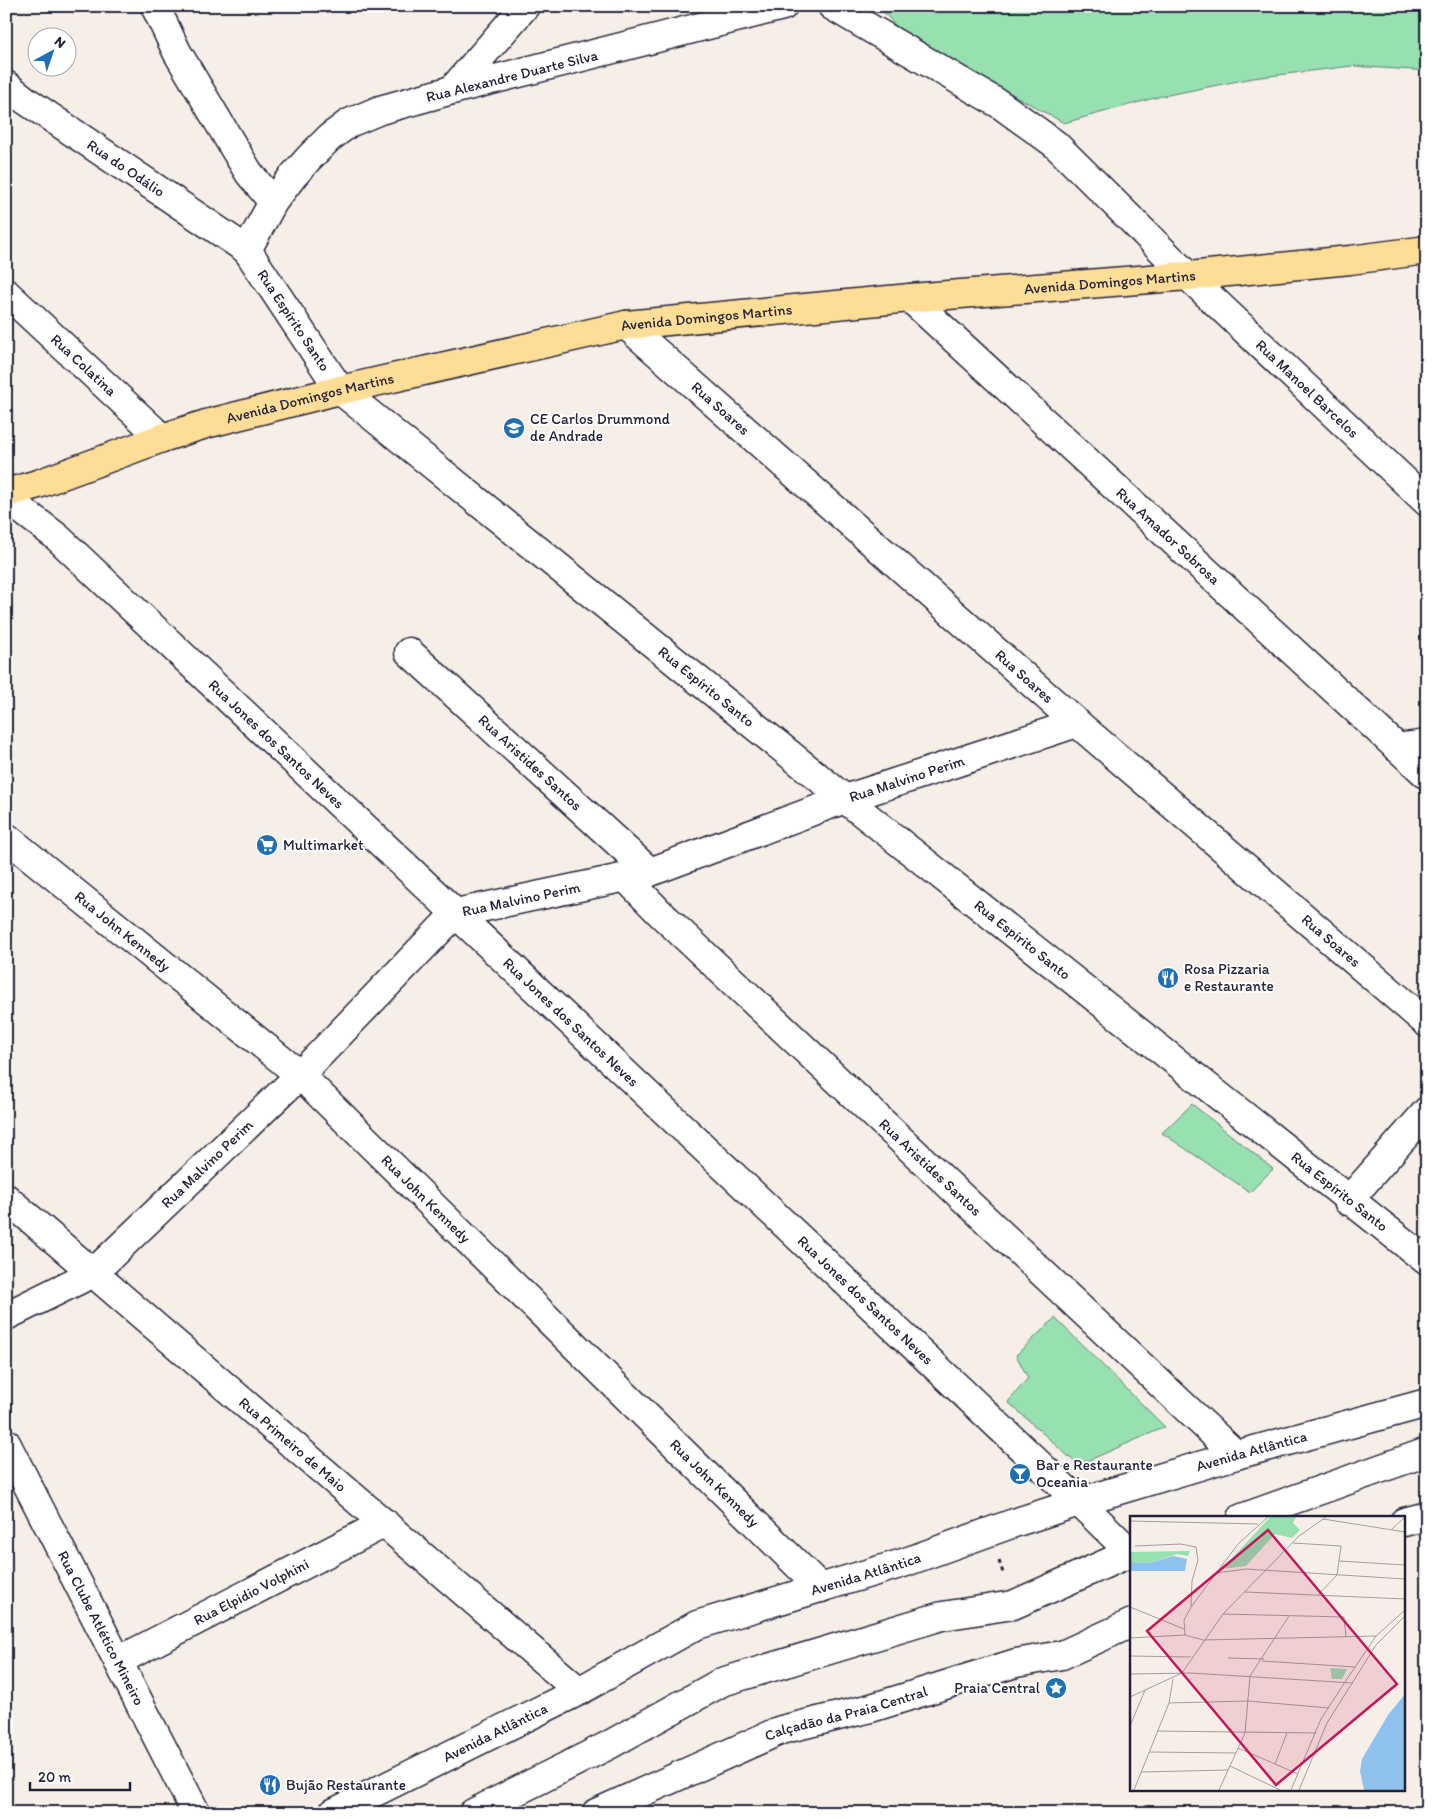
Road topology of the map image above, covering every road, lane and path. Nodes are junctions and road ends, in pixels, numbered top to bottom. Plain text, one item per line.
1 (156, 6) edge
2 (526, 6) edge
3 (783, 6) edge
4 (832, 6) edge
5 (6, 85) edge
6 (452, 90) junction
7 (273, 202) junction
8 (247, 250) junction
9 (1427, 250) edge
10 (1188, 276) junction
11 (6, 293) edge
12 (910, 298) junction
13 (626, 325) junction
14 (340, 390) junction
15 (162, 438) junction
16 (6, 493) edge
17 (6, 498) edge
18 (1427, 502) edge
19 (409, 652) dead end
20 (1077, 724) junction
21 (1427, 744) edge
22 (1397, 748) junction
23 (1427, 775) edge
24 (845, 799) junction
25 (6, 837) edge
26 (638, 875) junction
27 (456, 913) junction
28 (1427, 1023) edge
29 (300, 1075) junction
30 (1427, 1111) edge
31 (6, 1198) edge
32 (1348, 1200) junction
33 (1427, 1261) edge
34 (93, 1273) junction
35 (6, 1316) edge
36 (1427, 1403) edge
37 (6, 1443) edge
38 (1427, 1452) edge
39 (1236, 1455) junction
40 (1079, 1502) junction
41 (1248, 1516) edge
42 (1427, 1516) edge
43 (1406, 1521) edge
44 (385, 1523) junction
45 (1130, 1551) edge
46 (1130, 1552) edge
47 (821, 1588) junction
48 (1130, 1625) edge
49 (118, 1661) junction
50 (580, 1690) junction
51 (196, 1813) edge
52 (333, 1813) edge
53 (472, 1813) edge
54 (596, 1813) edge

1 - 7 street
2 - 6 street
3 - 6 street, Rua Alexandre Duarte Silva
4 - 10 street, Rua Manoel Barcelos
5 - 8 street, Rua do Odálio
6 - 7 street, Rua Alexandre Duarte Silva
7 - 8 street
8 - 14 street, Rua Espírito Santo
9 - 10 main road, Avenida Domingos Martins
10 - 12 main road, Avenida Domingos Martins
10 - 18 street, Rua Manoel Barcelos
11 - 15 street, Rua Colatina
12 - 13 main road, Avenida Domingos Martins
12 - 22 street, Rua Amador Sobrosa
13 - 14 main road, Avenida Domingos Martins
13 - 20 street, Rua Soares
14 - 15 main road, Avenida Domingos Martins
14 - 24 street, Rua Espírito Santo
15 - 16 main road, Avenida Domingos Martins
17 - 27 street, Rua Jones dos Santos Neves
19 - 26 street, Rua Aristides Santos
20 - 24 street, Rua Malvino Perim
20 - 28 street, Rua Soares
21 - 22 street
22 - 23 street, Rua Amador Sobrosa
24 - 26 street, Rua Malvino Perim
24 - 32 street, Rua Espírito Santo
25 - 29 street, Rua John Kennedy
26 - 27 street, Rua Malvino Perim
26 - 39 street, Rua Aristides Santos
27 - 29 street, Rua Malvino Perim
27 - 40 street, Rua Jones dos Santos Neves
29 - 34 street, Rua Malvino Perim
29 - 47 street, Rua John Kennedy
30 - 32 street
31 - 34 street, Rua Primeiro de Maio
32 - 33 street, Rua Espírito Santo
34 - 35 street, Rua Malvino Perim
34 - 44 street, Rua Primeiro de Maio
36 - 39 street, Avenida Atlântica
37 - 49 street, Rua Clube Atlético Mineiro
38 - 41 street
39 - 40 street, Avenida Atlântica
40 - 45 street, Rua Jones dos Santos Neves
40 - 47 street, Avenida Atlântica
42 - 43 street
44 - 49 street, Rua Elpidio Volphini
44 - 50 street, Rua Primeiro de Maio
46 - 53 street
47 - 50 street, Avenida Atlântica
48 - 54 street, Calçadão da Praia Central
49 - 51 street, Rua Clube Atlético Mineiro
50 - 52 street, Avenida Atlântica

